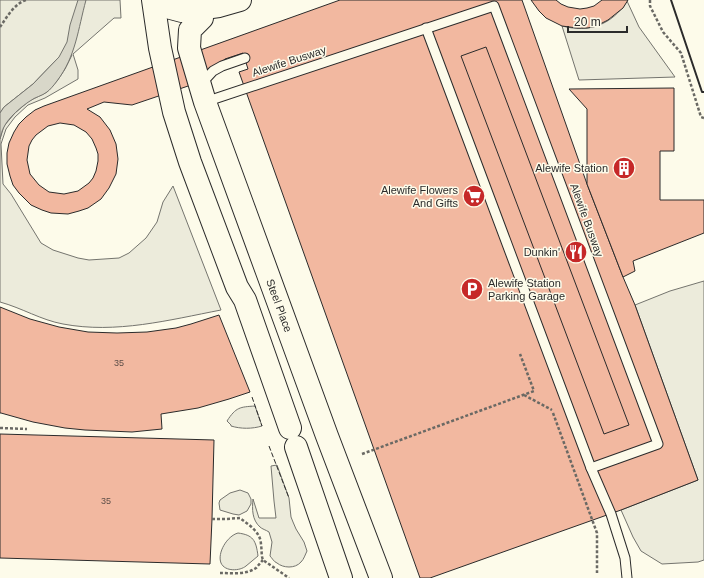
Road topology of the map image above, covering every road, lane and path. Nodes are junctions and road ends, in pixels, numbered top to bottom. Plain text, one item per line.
1 (26, 0) edge
2 (240, 0) edge
3 (650, 0) edge
4 (156, 5) edge
5 (204, 18) junction
6 (0, 27) edge
7 (426, 28) junction
8 (245, 58) dead end
9 (202, 93) junction
10 (704, 118) edge
11 (520, 354) dead end
12 (524, 394) junction
13 (0, 428) edge
14 (27, 429) dead end
15 (362, 454) dead end
16 (591, 468) junction
17 (212, 519) dead end
18 (263, 560) junction
19 (220, 573) dead end
20 (597, 573) dead end
21 (289, 578) edge
22 (341, 578) edge
23 (381, 578) edge
24 (627, 578) edge

1 - 6 path
2 - 5 main road
3 - 10 path
4 - 5 main road
4 - 22 main road
5 - 9 main road, Steel Place
7 - 9 lane, Alewife Busway
7 - 16 lane
7 - 16 lane, Alewife Busway
8 - 9 lane
9 - 23 main road, Steel Place
11 - 12 path
12 - 15 path
12 - 20 path
13 - 14 path
16 - 24 lane
17 - 18 path
18 - 19 path
18 - 21 path

